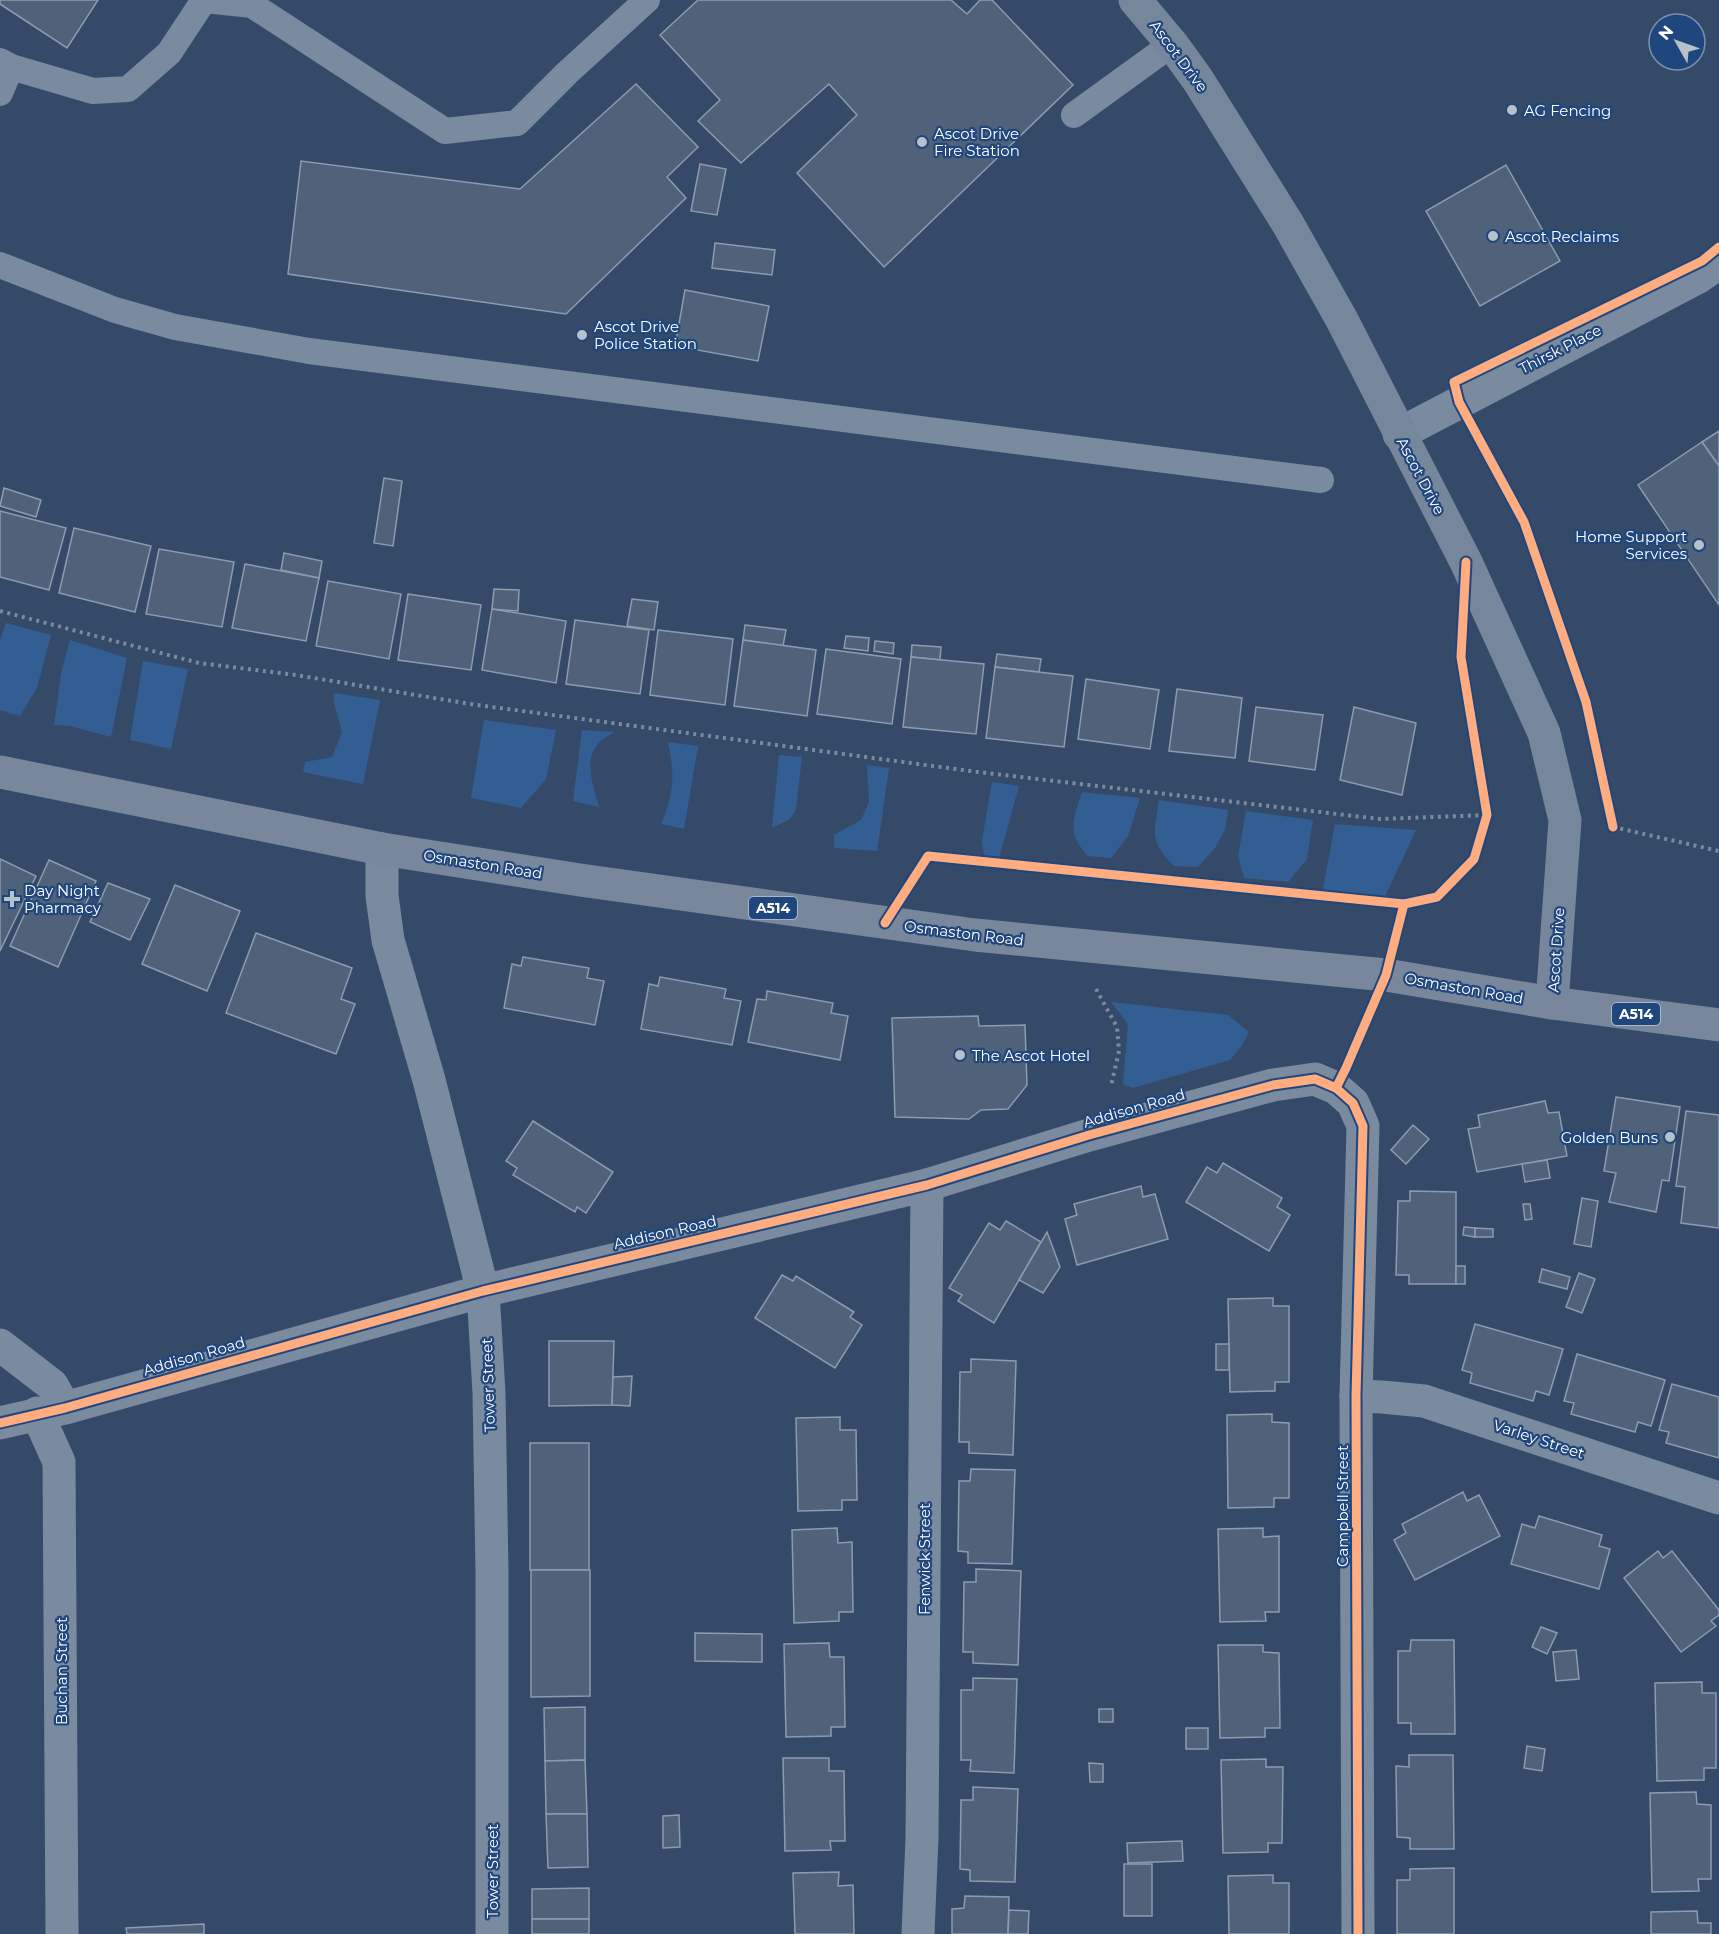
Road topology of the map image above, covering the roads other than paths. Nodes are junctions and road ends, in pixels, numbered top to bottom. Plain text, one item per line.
1 (205, 0) edge
2 (647, 0) edge
3 (1135, 0) edge
4 (1172, 44) junction
5 (6, 64) edge
6 (0, 93) edge
7 (1074, 116) dead end
8 (1719, 263) edge
9 (0, 265) edge
10 (1399, 434) junction
11 (1321, 480) dead end
12 (0, 772) edge
13 (381, 849) junction
14 (1552, 1003) junction
15 (1719, 1025) edge
16 (1336, 1088) joint
17 (927, 1185) junction
18 (483, 1291) junction
19 (0, 1345) edge
20 (1356, 1396) junction
21 (51, 1411) junction
22 (0, 1423) edge
23 (1719, 1498) edge
24 (62, 1934) edge
25 (492, 1934) edge
26 (918, 1934) edge
27 (1358, 1934) edge

1 - 2 lane
1 - 5 lane
3 - 4 street, Ascot Drive
4 - 7 lane
4 - 10 street, Ascot Drive
5 - 6 lane
8 - 10 street, Thirsk Place
9 - 11 lane
10 - 14 street, Ascot Drive
12 - 13 main road, Osmaston Road / A514
13 - 14 main road, Osmaston Road / A514
13 - 18 street, Tower Street
14 - 15 main road, Osmaston Road / A514
16 - 17 street, Addison Road
16 - 20 street, Campbell Street
17 - 18 street, Addison Road
17 - 26 street, Fenwick Street
18 - 21 street, Addison Road
18 - 25 street, Tower Street
19 - 21 street, Buchan Street
20 - 23 street, Varley Street
20 - 27 street, Campbell Street
21 - 22 street, Addison Road
21 - 24 street, Buchan Street

